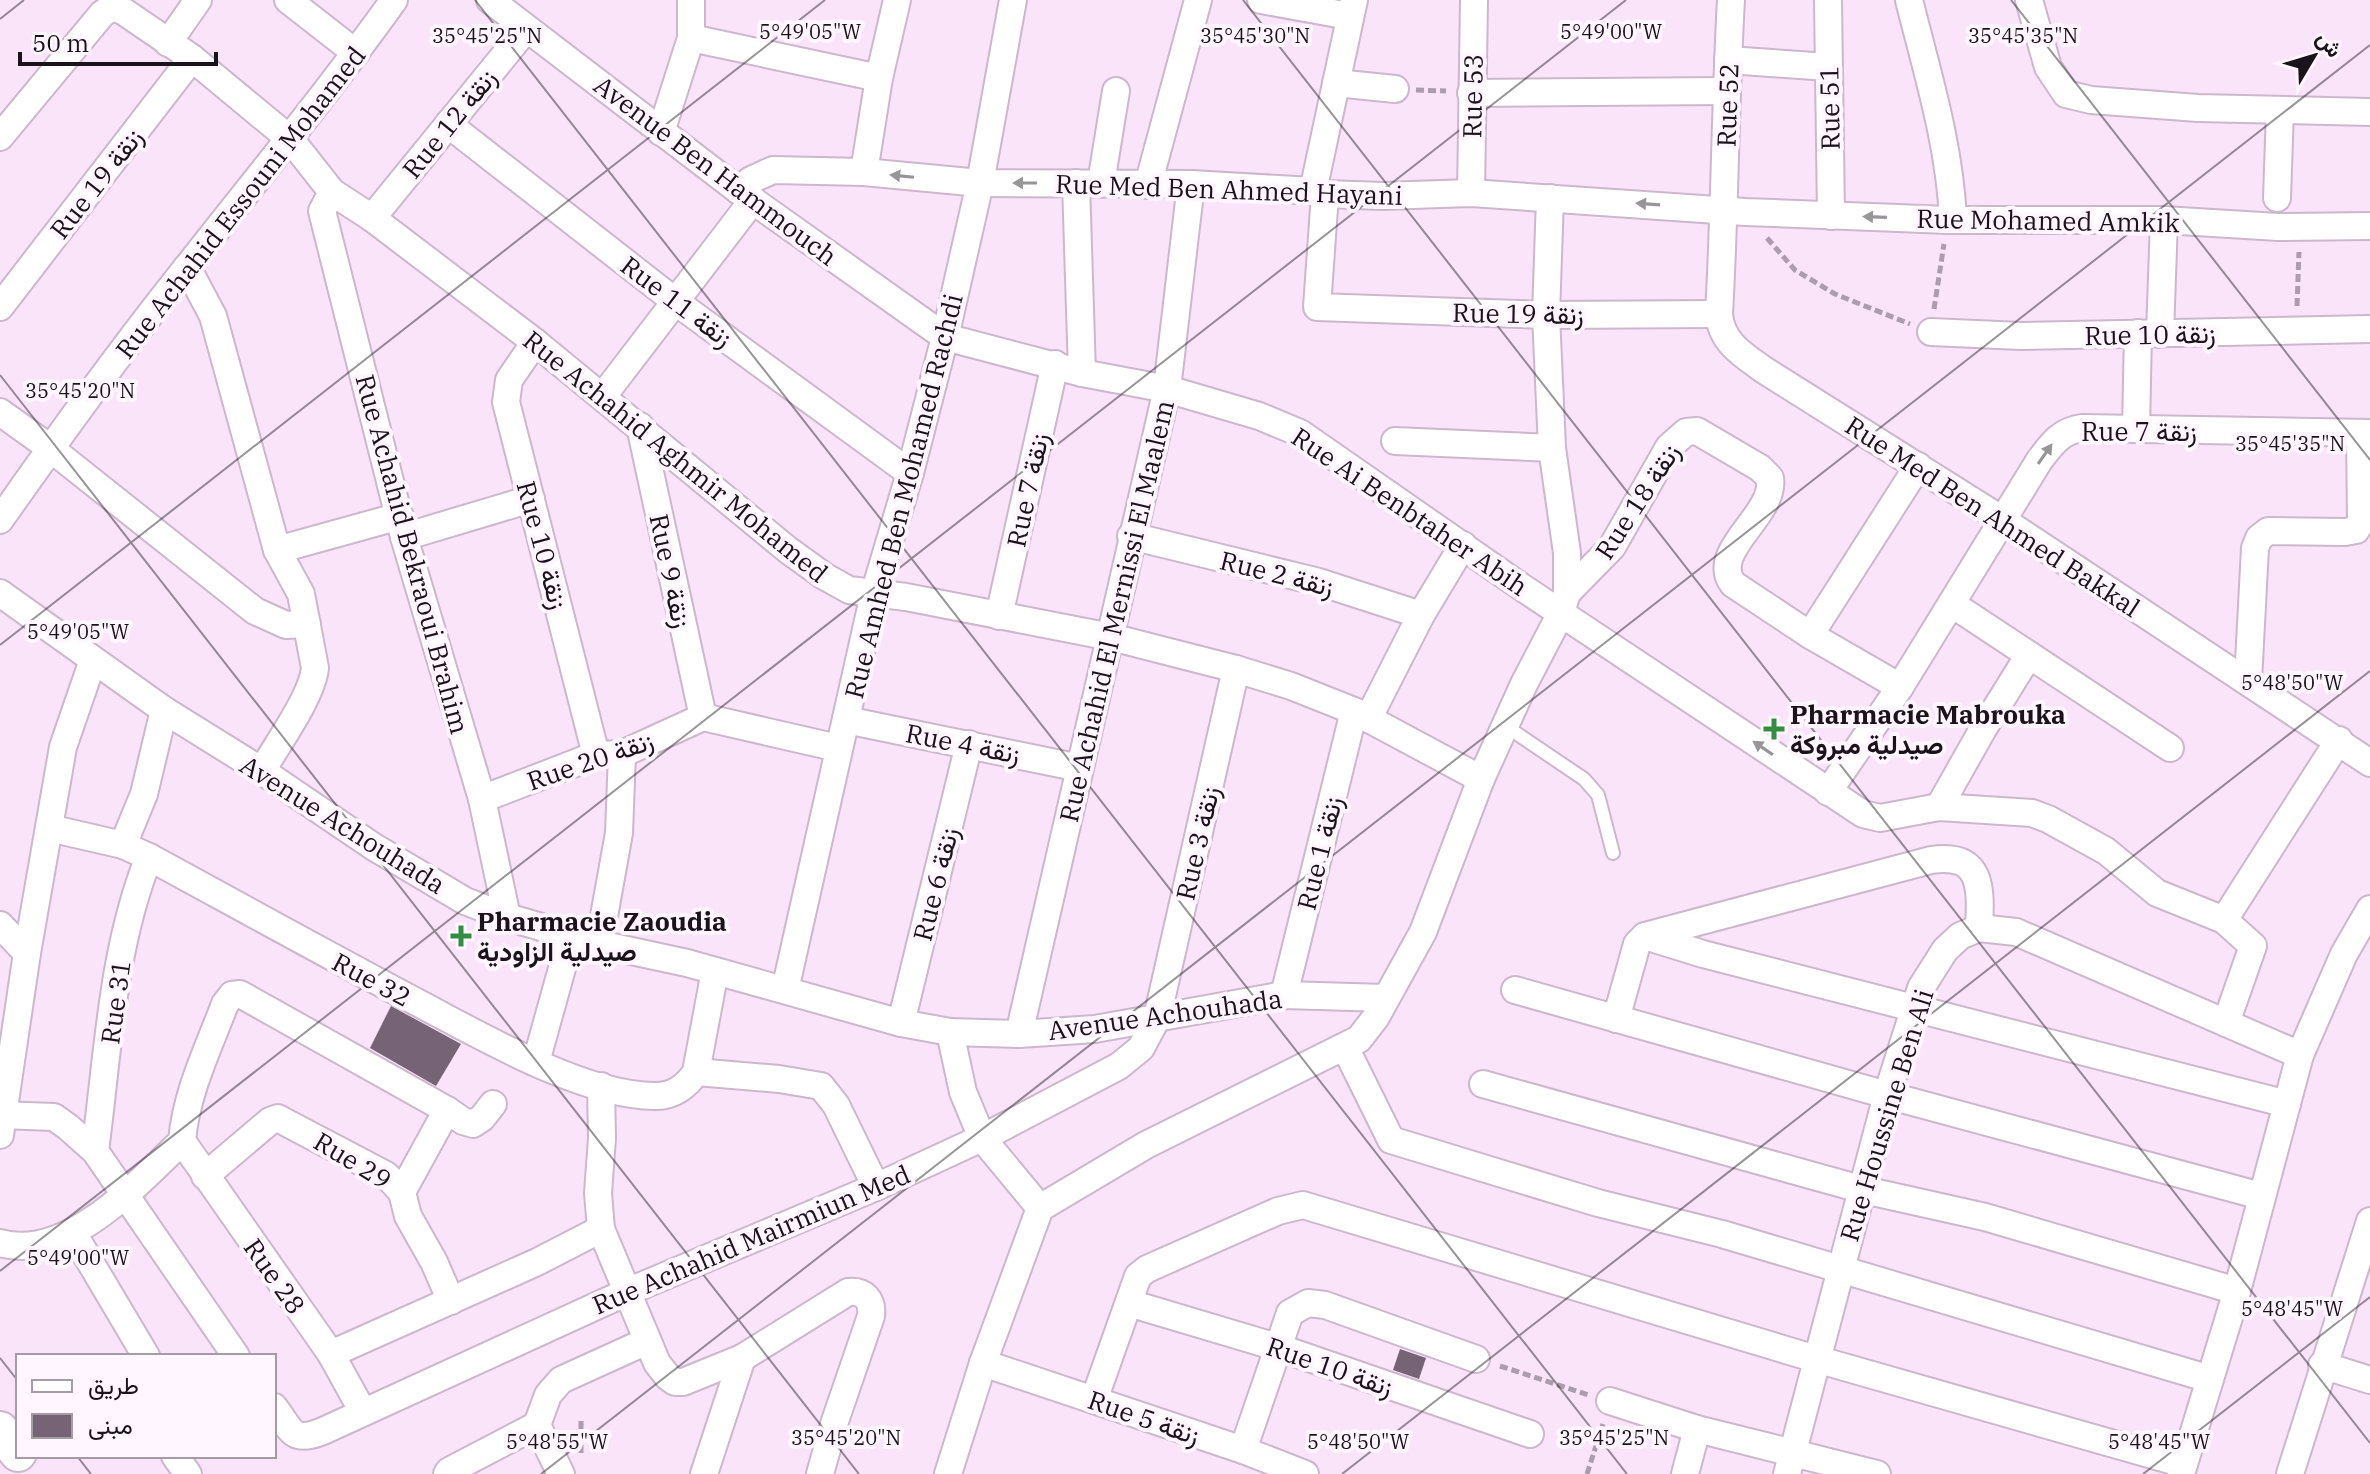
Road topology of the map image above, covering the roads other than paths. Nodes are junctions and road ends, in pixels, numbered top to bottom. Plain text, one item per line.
1 (198, 0) edge
2 (288, 0) edge
3 (394, 0) edge
4 (490, 0) edge
5 (691, 0) edge
6 (897, 0) edge
7 (1013, 0) edge
8 (1198, 0) edge
9 (1261, 0) edge
10 (1474, 0) edge
11 (1731, 0) edge
12 (1828, 0) edge
13 (1909, 0) edge
14 (2031, 0) edge
15 (1352, 8) edge
16 (526, 29) junction
17 (691, 38) junction
18 (168, 43) junction
19 (356, 53) junction
20 (192, 58) junction
21 (1728, 60) junction
22 (1828, 67) junction
23 (879, 78) junction
24 (1336, 83) junction
25 (1395, 89) road end
26 (1116, 91) dead end
27 (1726, 91) junction
28 (1471, 93) junction
29 (2280, 110) junction
30 (2370, 112) edge
31 (448, 124) junction
32 (661, 132) junction
33 (1, 134) edge
34 (291, 140) junction
35 (864, 172) junction
36 (980, 183) junction
37 (1089, 183) junction
38 (1191, 184) junction
39 (1148, 185) junction
40 (332, 192) junction
41 (1319, 193) junction
42 (1471, 193) junction
43 (745, 195) junction
44 (1550, 198) junction
45 (2277, 198) dead end
46 (1736, 211) junction
47 (1831, 216) junction
48 (372, 218) junction
49 (1950, 220) junction
50 (2164, 220) junction
51 (2370, 226) edge
52 (187, 267) junction
53 (676, 302) junction
54 (0, 307) edge
55 (1719, 314) junction
56 (1546, 315) junction
57 (2370, 329) edge
58 (1931, 332) road end
59 (2149, 334) junction
60 (945, 337) junction
61 (535, 342) junction
62 (1055, 364) junction
63 (1082, 373) junction
64 (1167, 389) junction
65 (603, 396) junction
66 (0, 412) edge
67 (640, 426) junction
68 (2136, 429) junction
69 (2365, 433) edge
70 (1395, 441) dead end
71 (50, 448) junction
72 (1552, 448) junction
73 (1918, 466) junction
74 (910, 473) junction
75 (531, 499) junction
76 (0, 520) edge
77 (2004, 521) junction
78 (402, 526) junction
79 (1131, 536) junction
80 (1463, 545) junction
81 (277, 550) junction
82 (0, 593) edge
83 (874, 594) junction
84 (1564, 603) junction
85 (1952, 604) junction
86 (1421, 615) junction
87 (999, 616) junction
88 (307, 624) junction
89 (1810, 635) junction
90 (1111, 637) junction
91 (2029, 655) junction
92 (93, 660) junction
93 (1236, 669) junction
94 (2248, 681) junction
95 (1900, 687) junction
96 (164, 710) junction
97 (1361, 715) junction
98 (703, 717) junction
99 (846, 720) junction
100 (1504, 725) junction
101 (2339, 740) junction
102 (969, 744) junction
103 (838, 748) junction
104 (2170, 748) dead end
105 (609, 754) junction
106 (2370, 763) edge
107 (1080, 768) junction
108 (262, 771) junction
109 (1481, 779) junction
110 (1828, 792) junction
111 (482, 799) junction
112 (1939, 807) junction
113 (49, 828) junction
114 (123, 845) junction
115 (1613, 853) dead end
116 (149, 857) junction
117 (2370, 909) edge
118 (507, 917) junction
119 (2224, 920) junction
120 (0, 925) edge
121 (1979, 928) junction
122 (571, 936) junction
123 (1645, 936) junction
124 (599, 944) junction
125 (27, 953) junction
126 (715, 971) junction
127 (785, 990) junction
128 (1515, 990) dead end
129 (1284, 995) junction
130 (1386, 998) junction
131 (1915, 1007) junction
132 (1157, 1018) junction
133 (1616, 1019) junction
134 (901, 1023) junction
135 (2226, 1023) junction
136 (950, 1032) junction
137 (1019, 1034) junction
138 (1345, 1047) junction
139 (2300, 1055) junction
140 (536, 1062) junction
141 (696, 1072) junction
142 (1483, 1084) dead end
143 (601, 1086) junction
144 (1887, 1095) junction
145 (493, 1104) dead end
146 (2287, 1104) junction
147 (447, 1110) junction
148 (1, 1122) edge
149 (982, 1138) junction
150 (182, 1141) junction
151 (95, 1151) junction
152 (205, 1176) junction
153 (876, 1187) junction
154 (1864, 1190) junction
155 (402, 1192) junction
156 (126, 1195) junction
157 (2261, 1196) junction
158 (1040, 1208) junction
159 (2370, 1221) edge
160 (601, 1229) junction
161 (73, 1233) junction
162 (0, 1243) edge
163 (1840, 1270) junction
164 (2237, 1291) junction
165 (627, 1292) junction
166 (451, 1301) junction
167 (1129, 1303) junction
168 (647, 1341) junction
169 (1280, 1348) junction
170 (145, 1354) edge
171 (235, 1354) edge
172 (331, 1354) junction
173 (742, 1358) junction
174 (1476, 1359) road end
175 (1816, 1359) junction
176 (983, 1363) junction
177 (2322, 1365) junction
178 (2210, 1379) junction
179 (2370, 1380) edge
180 (1094, 1400) junction
181 (1610, 1401) road end
182 (276, 1410) edge
183 (363, 1412) junction
184 (537, 1425) junction
185 (1697, 1429) junction
186 (0, 1430) edge
187 (1530, 1434) dead end
188 (16, 1450) edge
189 (1243, 1450) junction
190 (22, 1458) edge
191 (1790, 1463) edge
192 (571, 1467) edge
193 (2182, 1469) edge
194 (956, 1472) edge
195 (35, 1474) edge
196 (447, 1474) edge
197 (704, 1474) edge
198 (820, 1474) edge
199 (1305, 1474) edge
200 (1685, 1474) edge
201 (1877, 1474) edge
202 (2290, 1474) edge

1 - 18 street
2 - 19 street
3 - 19 street, Rue Achahid Essouni Mohamed
4 - 16 street, Avenue Ben Hammouch
5 - 17 street
6 - 23 street
7 - 36 street, Rue Amhed Ben Mohamed Rachdi
8 - 39 street
9 - 15 street
10 - 28 street, Rue 53
11 - 21 street, Rue 52
12 - 22 street, Rue 51
13 - 49 street
14 - 29 street
15 - 24 street
16 - 31 street, Rue 12 زنقة
16 - 32 street, Avenue Ben Hammouch
17 - 23 street
17 - 32 street
18 - 20 street, Rue Achahid Aghmir Mohamed
18 - 33 street, Rue Achahid Aghmir Mohamed
19 - 34 street, Rue Achahid Essouni Mohamed
20 - 34 street, Rue Achahid Aghmir Mohamed
20 - 54 street, Rue 19 زنقة
21 - 22 street
21 - 27 street, Rue 52
22 - 47 street, Rue 51
23 - 35 street
24 - 25 street
24 - 41 street
26 - 37 street
27 - 28 street
27 - 46 street, Rue 52
28 - 42 street, Rue 53
29 - 30 street
29 - 45 street
31 - 48 street, Rue 12 زنقة
31 - 53 street, Rue 11 زنقة
32 - 43 street, Avenue Ben Hammouch
34 - 40 street, Rue Achahid Aghmir Mohamed
34 - 52 street, Rue Achahid Essouni Mohamed
36 -> 35 street, Rue Med Ben Ahmed Hayani
35 - 43 street, Rue Med Ben Ahmed Hayani
37 -> 36 street, Rue Med Ben Ahmed Hayani
36 - 60 street, Rue Amhed Ben Mohamed Rachdi
37 - 39 street, Rue Med Ben Ahmed Hayani
37 - 63 street
38 - 39 street, Rue Med Ben Ahmed Hayani
38 - 41 street, Rue Med Ben Ahmed Hayani
38 - 64 street, Rue Achahid El Mernissi El Maalem
40 - 48 street, Rue Achahid Aghmir Mohamed
40 - 78 street, Rue Achahid Bekraoui Brahim
41 - 42 street, Rue Med Ben Ahmed Hayani
41 - 56 street, Rue 19 زنقة
42 - 44 street, Rue Med Ben Ahmed Hayani
43 - 53 street
43 - 60 street, Avenue Ben Hammouch
46 -> 44 street, Rue Med Ben Ahmed Hayani
44 - 56 street
46 - 47 street, Rue Mohamed Amkik
46 - 55 street, Rue Med Ben Ahmed Bakkal
49 -> 47 street, Rue Mohamed Amkik
48 - 61 street, Rue Achahid Aghmir Mohamed
49 - 50 street, Rue Mohamed Amkik
50 - 51 street, Rue Mohamed Amkik
50 - 59 street
52 - 71 street, Rue Achahid Essouni Mohamed
52 - 81 street
53 - 65 street
53 - 74 street, Rue 11 زنقة
55 - 56 street, Rue 19 زنقة
55 - 73 street, Rue Med Ben Ahmed Bakkal
56 - 72 street
57 - 59 street, Rue 10 زنقة
58 - 59 street, Rue 10 زنقة
59 - 68 street
60 - 62 street, Rue Ai Benbtaher Abih
60 - 74 street, Rue Amhed Ben Mohamed Rachdi
61 - 65 street, Rue Achahid Aghmir Mohamed
61 - 75 street, Rue 10 زنقة
62 - 63 street, Rue Ai Benbtaher Abih
62 - 87 street, Rue 7 زنقة
63 - 64 street, Rue Ai Benbtaher Abih
64 - 79 street, Rue Achahid El Mernissi El Maalem
64 - 80 street, Rue Ai Benbtaher Abih
65 - 67 street, Rue Achahid Aghmir Mohamed
66 - 71 street
67 - 83 street, Rue Achahid Aghmir Mohamed
67 - 98 street, Rue 9 زنقة
68 - 69 street, Rue 7 زنقة
77 -> 68 street, Rue 7 زنقة
69 - 94 street
70 - 72 street
71 - 76 street, Rue Achahid Essouni Mohamed
71 - 88 street
72 - 84 street
73 - 77 street, Rue Med Ben Ahmed Bakkal
73 - 89 street
74 - 83 street, Rue Amhed Ben Mohamed Rachdi
75 - 78 street
75 - 105 street, Rue 10 زنقة
77 - 85 street
77 - 94 street, Rue Med Ben Ahmed Bakkal
78 - 81 street
78 - 111 street, Rue Achahid Bekraoui Brahim
79 - 86 street, Rue 2 زنقة
79 - 90 street, Rue Achahid El Mernissi El Maalem
80 - 84 street, Rue Ai Benbtaher Abih
80 - 86 street, Rue 1 زنقة
81 - 88 street
82 - 92 street, Avenue Achouhada
83 - 87 street, Rue Achahid Aghmir Mohamed
83 - 99 street, Rue Amhed Ben Mohamed Rachdi
84 - 89 street, Rue 18 زنقة
84 - 100 street
110 -> 84 street, Rue Ai Benbtaher Abih
85 - 91 street
85 - 95 street
86 - 97 street, Rue 1 زنقة
87 - 90 street, Rue Achahid Aghmir Mohamed
88 - 108 street
89 - 95 street, Rue 18 زنقة
90 - 93 street, Rue Achahid Aghmir Mohamed
90 - 107 street, Rue Achahid El Mernissi El Maalem
91 - 104 street
91 - 112 street
92 - 96 street, Avenue Achouhada
92 - 113 street
93 - 97 street, Rue Achahid Aghmir Mohamed
93 - 132 street, Rue 3 زنقة
94 - 101 street, Rue Med Ben Ahmed Bakkal
95 - 110 street
96 - 108 street, Avenue Achouhada
96 - 114 street
97 - 109 street, Rue Achahid Aghmir Mohamed
97 - 129 street, Rue 1 زنقة
98 - 103 street
98 - 105 street, Rue 20 زنقة
99 - 102 street, Rue 4 زنقة
99 - 103 street, Rue Amhed Ben Mohamed Rachdi
100 - 109 street
100 - 115 lane
101 - 106 street, Rue Med Ben Ahmed Bakkal
101 - 119 street
102 - 107 street, Rue 4 زنقة
102 - 134 street, Rue 6 زنقة
103 - 127 street, Rue Amhed Ben Mohamed Rachdi
105 - 111 street, Rue 20 زنقة
105 - 124 street, Rue 10 زنقة
107 - 137 street, Rue Achahid El Mernissi El Maalem
108 - 118 street, Avenue Achouhada
109 - 130 street
110 - 112 street, Rue Ai Benbtaher Abih
111 - 118 street, Rue Achahid Bekraoui Brahim
112 - 119 street, Rue Ai Benbtaher Abih
113 - 114 street, Rue 32
113 - 125 street
114 - 116 street, Rue 32
116 - 140 street, Rue 32
116 - 151 street, Rue 31
117 - 139 street
118 - 122 street, Avenue Achouhada
119 - 135 street
120 - 125 street
121 - 123 street
121 - 131 street, Rue Houssine Ben Ali
121 - 135 street
122 - 124 street, Avenue Achouhada
122 - 140 street
123 - 131 street
123 - 133 street
124 - 126 street, Avenue Achouhada
125 - 148 street
126 - 127 street, Avenue Achouhada
126 - 141 street
127 - 134 street, Avenue Achouhada
128 - 133 street
129 - 130 street, Avenue Achouhada
129 - 132 street, Avenue Achouhada
130 - 138 street
131 - 144 street, Rue Houssine Ben Ali
131 - 146 street
132 - 137 street, Avenue Achouhada
132 - 149 street, Rue Achahid Mairmiun Med
133 - 144 street
134 - 136 street, Avenue Achouhada
135 - 139 street
136 - 137 street, Avenue Achouhada
136 - 149 street
138 - 158 street
138 - 163 street
139 - 146 street
140 - 143 street, Rue 32
141 - 143 street, Rue 32
141 - 153 street
142 - 154 street
143 - 160 street
144 - 154 street, Rue Houssine Ben Ali
144 - 157 street
145 - 147 street
146 - 157 street
147 - 150 street
147 - 155 street
148 - 151 street
149 - 153 street, Rue Achahid Mairmiun Med
149 - 158 street
150 - 152 street, Rue 28
150 - 156 street
151 - 156 street
152 - 155 street, Rue 29
152 - 172 street, Rue 28
153 - 165 street, Rue Achahid Mairmiun Med
154 - 163 street, Rue Houssine Ben Ali
154 - 164 street
155 - 166 street, Rue 29
156 - 161 street
156 - 171 street
157 - 164 street
158 - 176 street
159 - 177 street
160 - 165 street
160 - 166 street
161 - 162 street
161 - 170 street
163 - 175 street, Rue Houssine Ben Ali
163 - 178 street
164 - 178 street
165 - 168 street
165 - 183 street, Rue Achahid Mairmiun Med
166 - 172 street
167 - 169 street, Rue 10 زنقة
167 - 175 street
167 - 180 street
168 - 173 street
168 - 184 street
169 - 174 street
169 - 187 street, Rue 10 زنقة
169 - 189 street
172 - 183 street, Rue 28
173 - 197 street
173 - 198 street
175 - 191 street, Rue Houssine Ben Ali
175 - 193 street
176 - 180 street, Rue 5 زنقة
176 - 194 street
177 - 179 street
177 - 202 street
178 - 193 street
180 - 189 street, Rue 5 زنقة
181 - 185 street
182 - 183 street, Rue Achahid Mairmiun Med
184 - 192 street
184 - 196 street
185 - 191 street
185 - 200 street
186 - 188 street
189 - 199 street, Rue 5 زنقة
190 - 195 street
191 - 201 street

